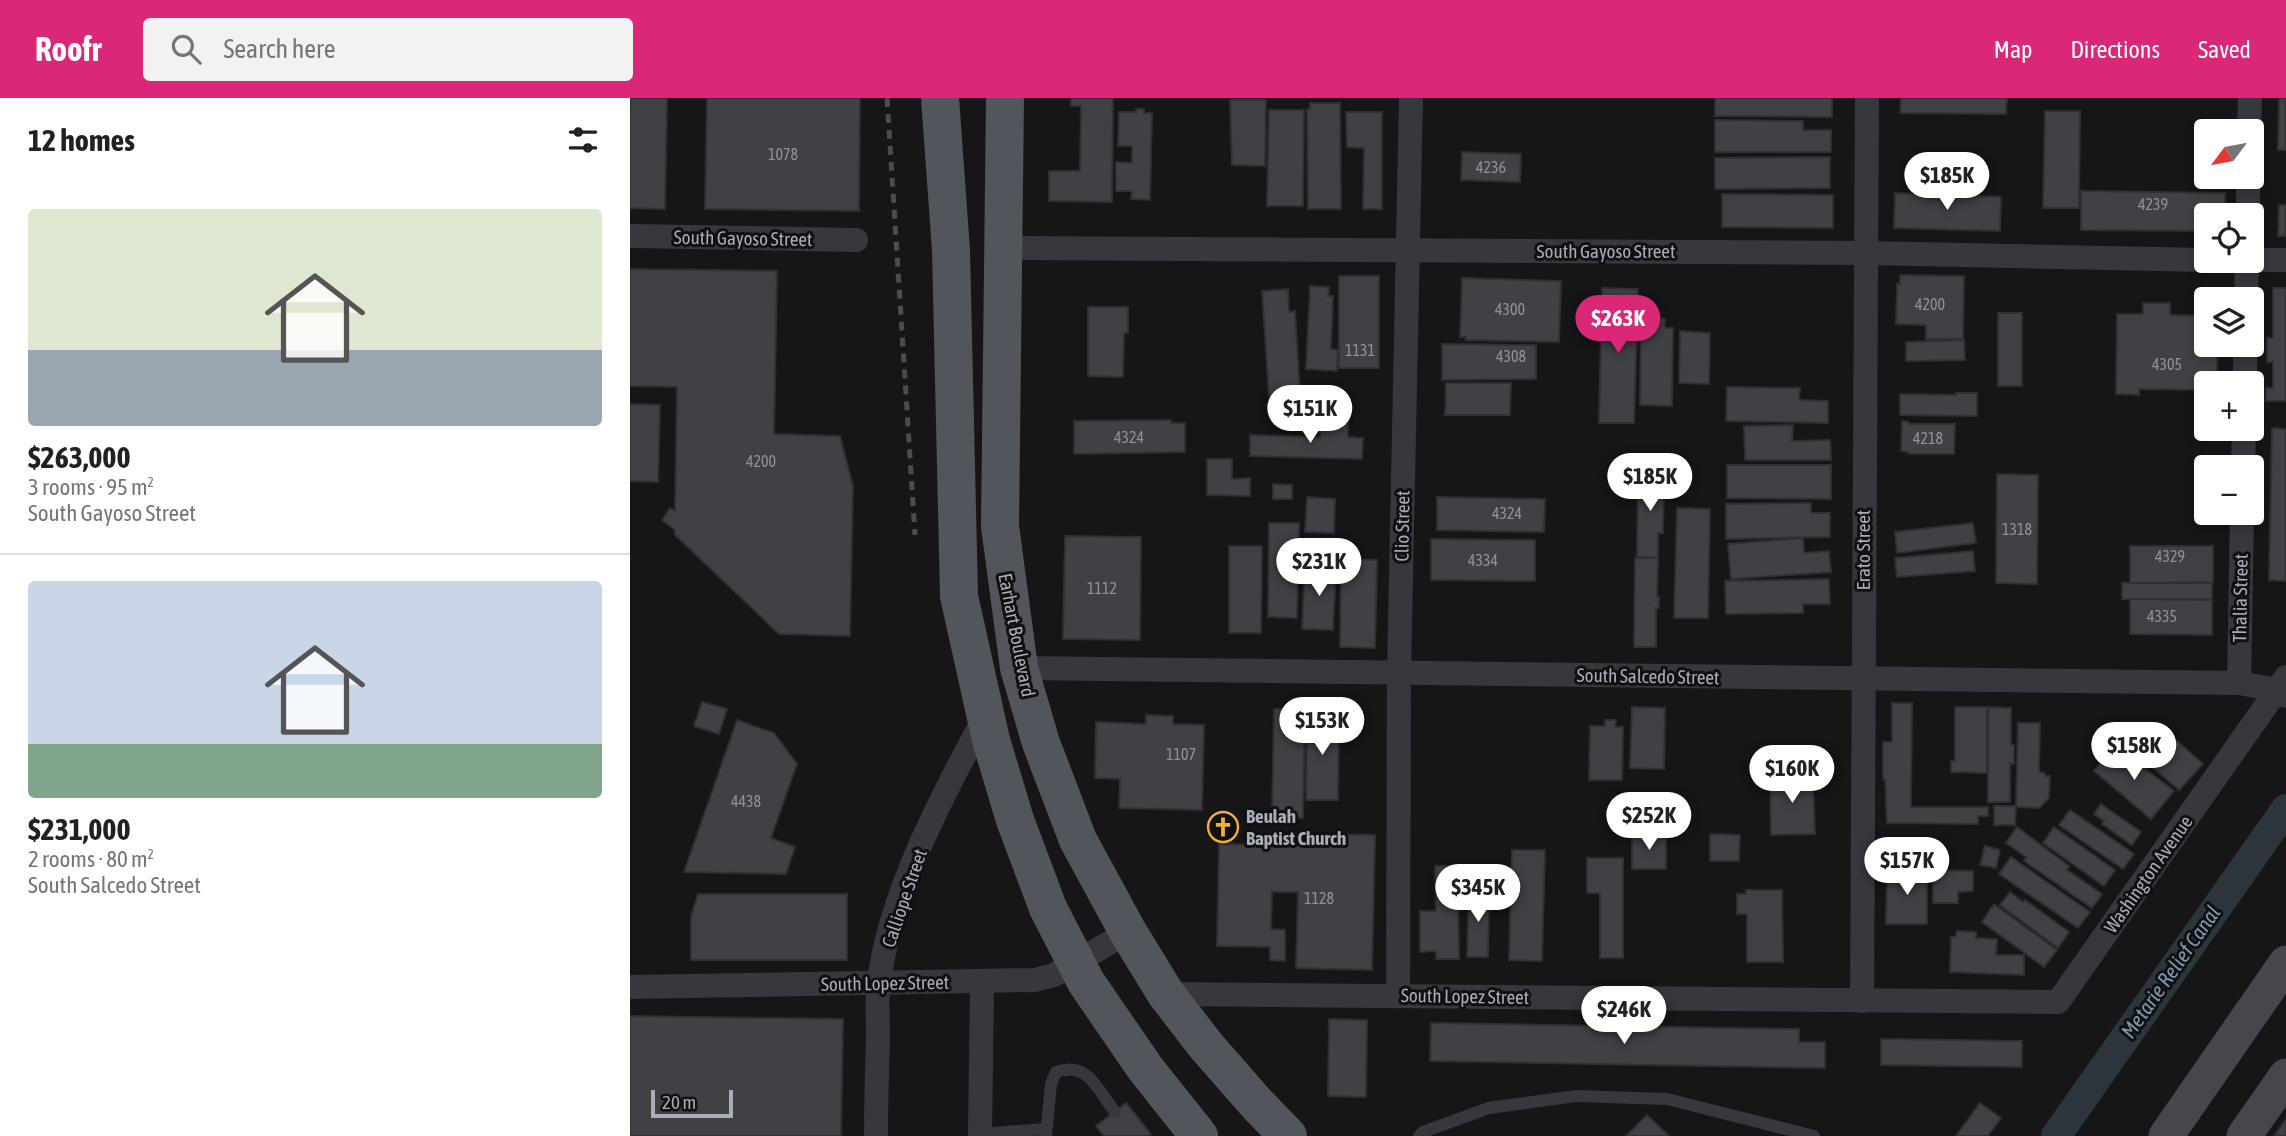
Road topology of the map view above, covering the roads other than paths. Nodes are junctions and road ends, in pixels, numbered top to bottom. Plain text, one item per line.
1 (940, 98) edge
2 (1005, 98) edge
3 (1411, 98) edge
4 (1867, 98) edge
5 (2250, 98) edge
6 (2249, 119) edge
7 (630, 236) edge
8 (856, 240) dead end
9 (1004, 248) junction
10 (1409, 249) junction
11 (1866, 253) junction
12 (2194, 260) edge
13 (2264, 260) edge
14 (2286, 260) edge
15 (2242, 525) edge
16 (1019, 668) junction
17 (1399, 672) junction
18 (1862, 679) junction
19 (2239, 683) junction
20 (2283, 687) edge
21 (985, 716) junction
22 (1128, 932) junction
23 (1076, 961) junction
24 (2286, 963) edge
25 (878, 982) junction
26 (982, 983) junction
27 (630, 987) edge
28 (1166, 994) junction
29 (1398, 996) junction
30 (1862, 1002) junction
31 (2058, 1002) joint
32 (2286, 1076) edge
33 (1115, 1112) dead end
34 (1046, 1133) edge
35 (980, 1135) edge
36 (876, 1136) edge
37 (1199, 1136) edge
38 (1288, 1136) edge
39 (1419, 1136) edge
40 (1814, 1136) edge
41 (2166, 1136) edge
42 (2244, 1136) edge

1 - 21 main road
2 - 9 main road, Earhart Boulevard
3 - 10 street, Clio Street
4 - 11 street, Erato Street
5 - 6 street
7 - 8 street, South Gayoso Street
9 - 10 street, South Gayoso Street
9 - 16 main road, Earhart Boulevard
10 - 11 street, South Gayoso Street
10 - 17 street, Clio Street
11 - 12 street, South Gayoso Street
11 - 18 street, Erato Street
13 - 14 street
15 - 19 street, Thalia Street
16 - 17 street, South Salcedo Street
16 - 22 main road, Earhart Boulevard
17 - 18 street, South Salcedo Street
17 - 29 street, Clio Street
18 - 19 street, South Salcedo Street
18 - 30 street, Erato Street
19 - 20 street, South Salcedo Street
20 - 31 street, Washington Avenue
21 - 23 main road
21 - 25 street, Calliope Street
22 - 23 street, South Lopez Street
22 - 28 main road, Earhart Boulevard
23 - 26 street, South Lopez Street
23 - 37 main road
24 - 41 street
25 - 26 street, South Lopez Street
25 - 27 street, South Lopez Street
25 - 36 street, Calliope Street
26 - 35 street
28 - 29 street, South Lopez Street
28 - 38 main road, Earhart Boulevard
29 - 30 street, South Lopez Street
30 - 31 street, South Lopez Street
32 - 42 street
33 - 34 lane
34 - 35 lane
39 - 40 lane

